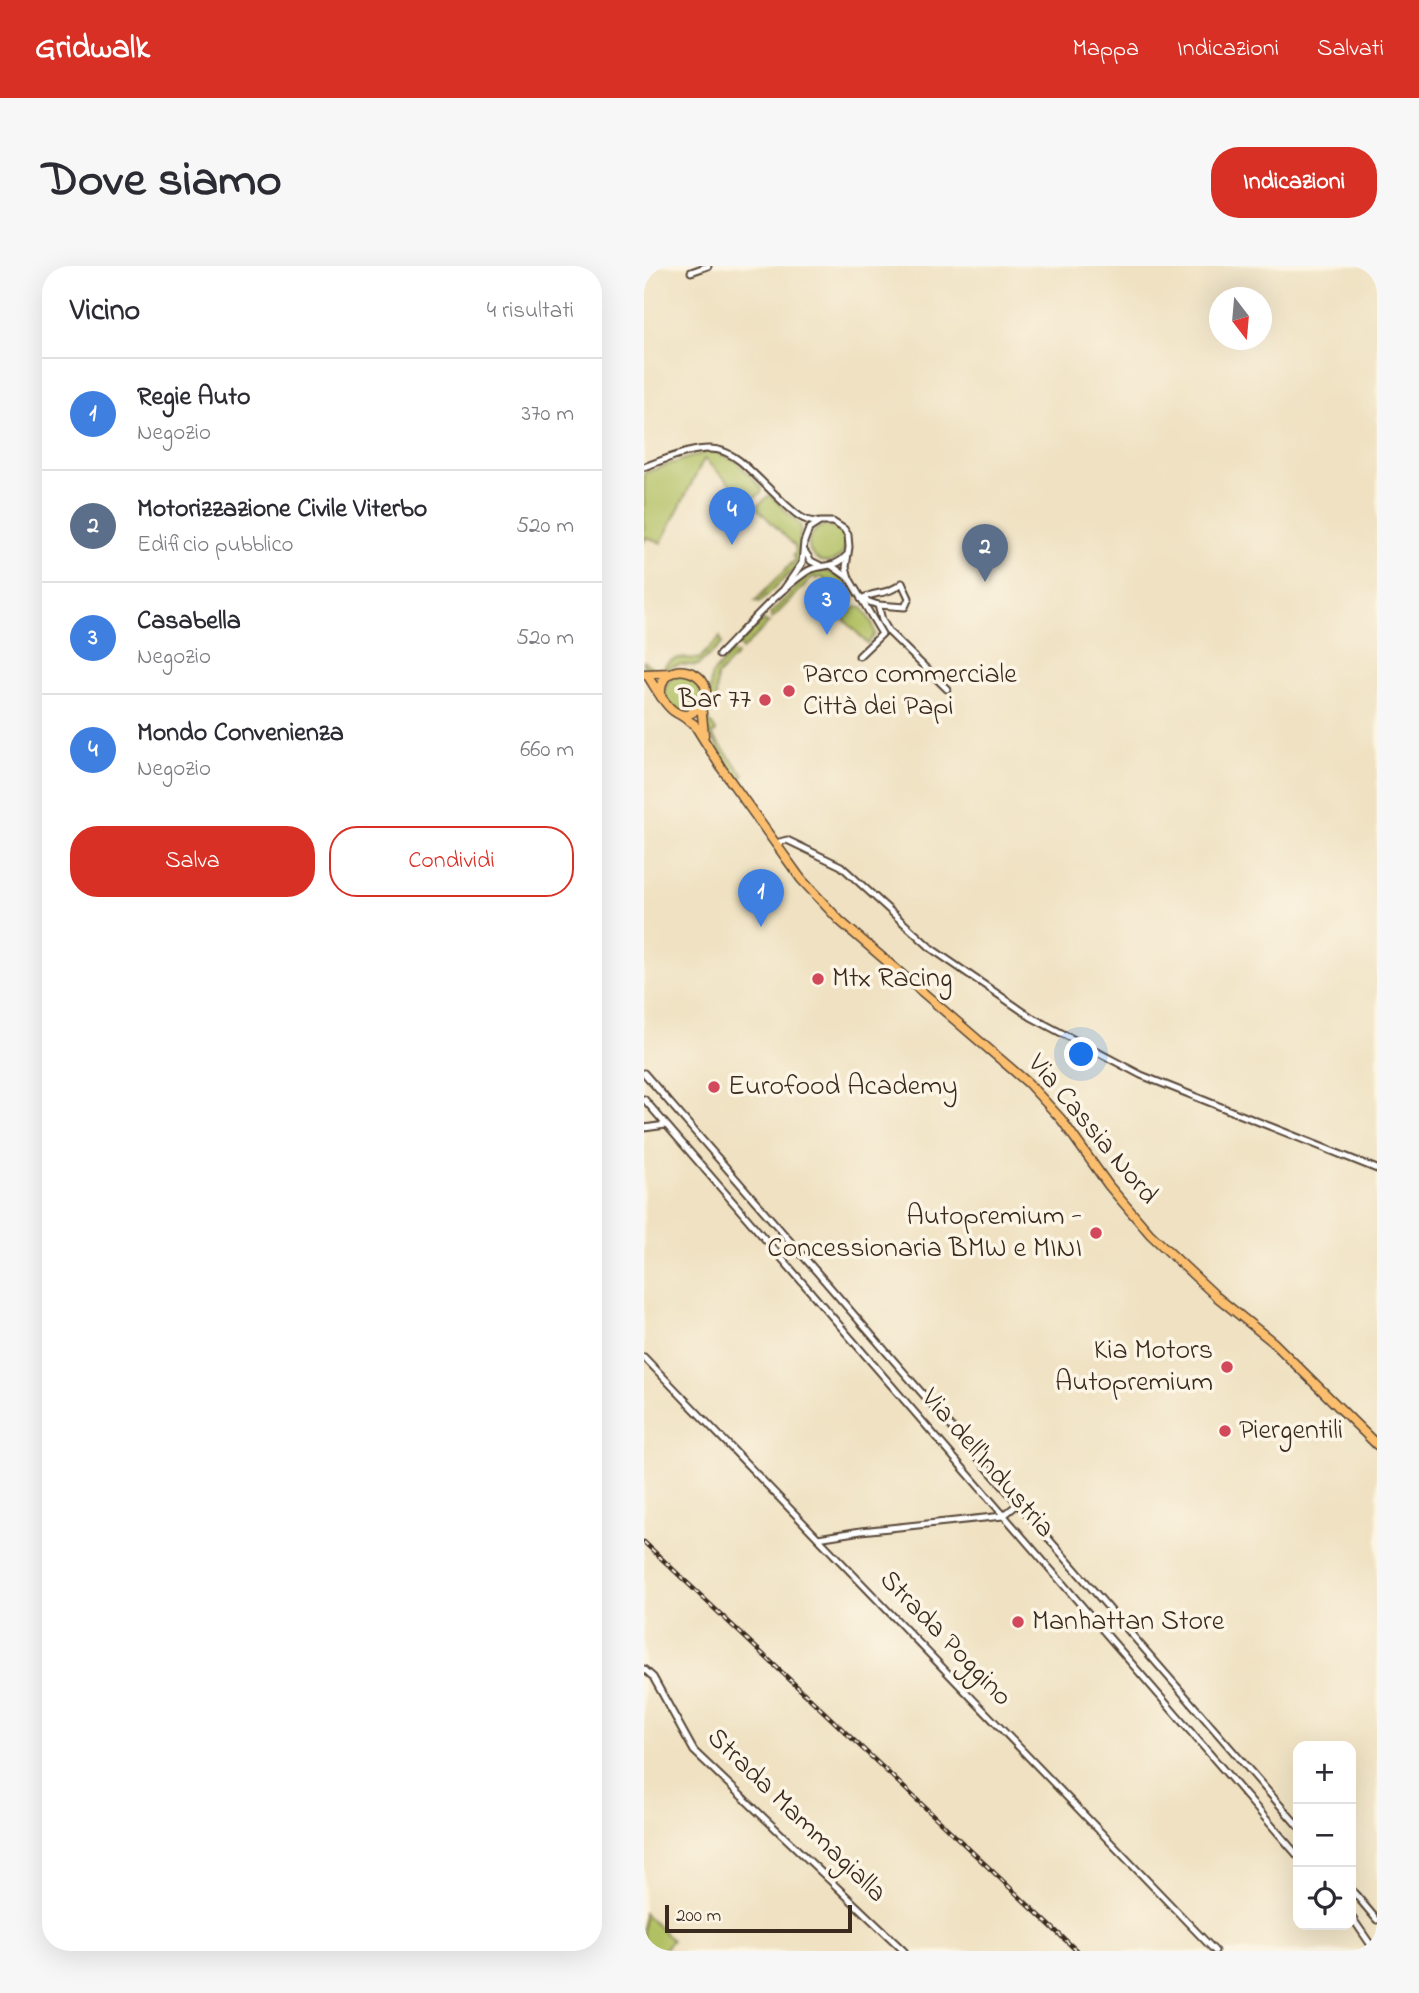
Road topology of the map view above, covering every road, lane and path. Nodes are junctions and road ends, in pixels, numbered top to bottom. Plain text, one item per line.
1 (708, 266) edge
2 (691, 272) dead end
3 (644, 467) edge
4 (800, 518) junction
5 (820, 522) junction
6 (805, 536) junction
7 (804, 549) junction
8 (847, 554) junction
9 (828, 566) junction
10 (849, 578) junction
11 (784, 589) junction
12 (861, 599) junction
13 (878, 605) junction
14 (719, 655) dead end
15 (859, 656) dead end
16 (672, 673) junction
17 (645, 674) edge
18 (947, 689) dead end
19 (661, 697) junction
20 (701, 704) junction
21 (677, 713) junction
22 (704, 738) junction
23 (776, 843) junction
24 (644, 1073) edge
25 (644, 1099) edge
26 (666, 1125) junction
27 (644, 1128) edge
28 (1377, 1169) edge
29 (644, 1357) edge
30 (1377, 1445) edge
31 (1018, 1504) junction
32 (1003, 1516) junction
33 (818, 1538) junction
34 (644, 1669) edge
35 (1293, 1820) edge
36 (1293, 1850) edge
37 (1356, 1895) edge
38 (1377, 1920) edge
39 (1356, 1923) edge
40 (904, 1951) edge
41 (1215, 1951) edge
42 (1376, 1951) edge

1 - 2 street
3 - 4 street
4 - 5 street
4 - 6 street
5 - 6 street
5 - 8 street
6 - 7 street
7 - 9 street
7 - 11 street
8 - 9 street
8 - 10 street
9 - 10 street
9 - 11 street
10 - 12 street
11 - 14 street
12 - 13 street
12 - 13 street
12 - 15 street
13 - 18 street
16 - 17 main road
16 - 19 main road
16 - 20 main road
17 - 19 main road
19 - 21 main road
20 - 21 main road
20 - 22 main road, Via Cassia Nord
21 - 22 main road, Via Cassia Nord
22 - 23 main road, Via Cassia Nord
23 - 28 street
23 - 30 main road, Via Cassia Nord
24 - 31 street, Via dell'Industria
25 - 26 street, Via dell'Industria
26 - 27 street
26 - 32 street, Via dell'Industria
29 - 33 street, Strada Poggino
31 - 32 street
31 - 35 street, Via dell'Industria
32 - 33 street
32 - 36 street, Via dell'Industria
33 - 41 street, Strada Poggino
34 - 40 street, Strada Mammagialla
37 - 38 street
39 - 42 street

